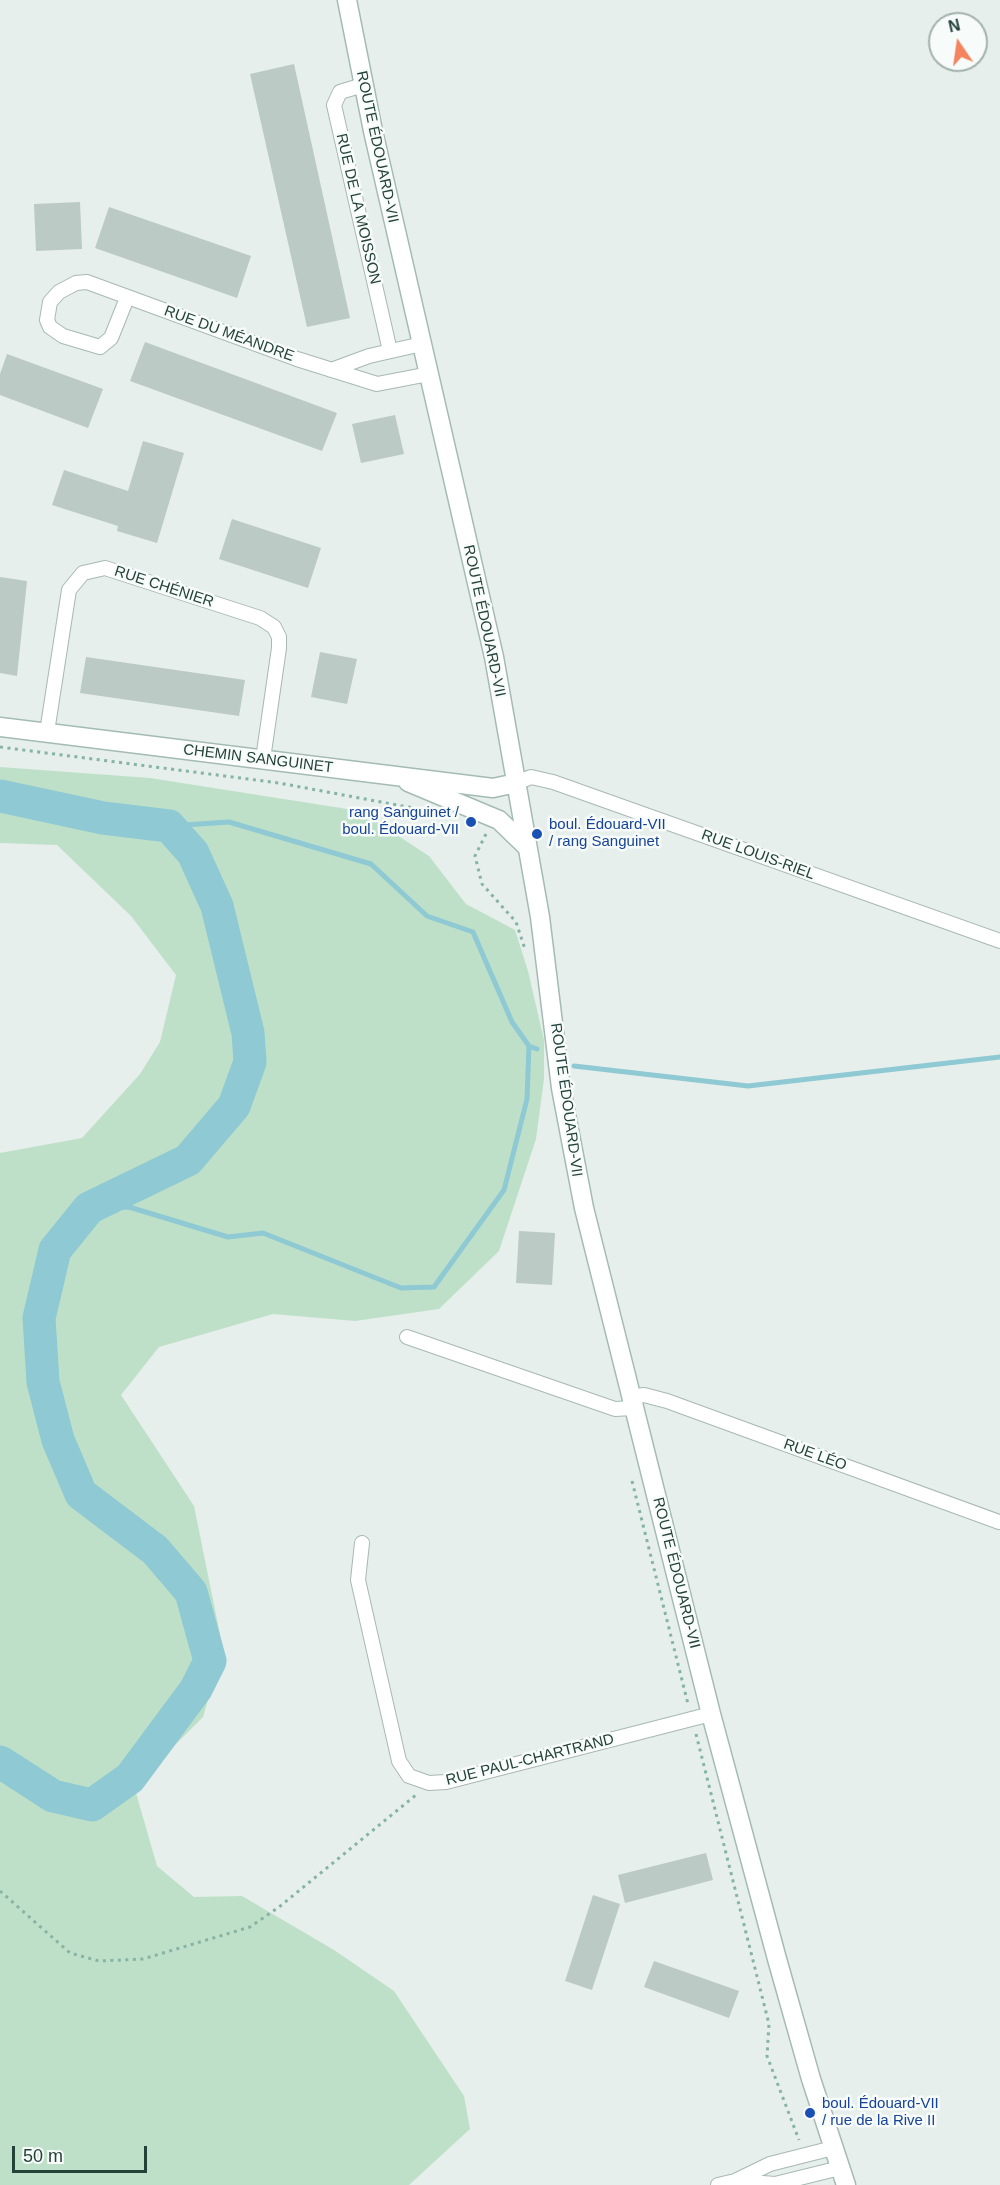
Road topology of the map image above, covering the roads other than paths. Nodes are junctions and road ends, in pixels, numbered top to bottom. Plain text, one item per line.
1 (347, 0) edge
2 (363, 84) junction
3 (127, 298) junction
4 (422, 344) junction
5 (390, 351) junction
6 (331, 370) junction
7 (429, 374) junction
8 (0, 727) edge
9 (47, 732) junction
10 (263, 759) junction
11 (399, 777) junction
12 (516, 783) junction
13 (528, 848) junction
14 (1000, 941) edge
15 (407, 1337) dead end
16 (632, 1402) junction
17 (999, 1522) edge
18 (362, 1543) dead end
19 (711, 1714) junction
20 (833, 2148) junction
21 (840, 2168) junction
22 (735, 2181) junction
23 (718, 2185) edge
24 (846, 2185) edge

1 - 2 main road, ROUTE ÉDOUARD-VII
2 - 4 main road, ROUTE ÉDOUARD-VII
2 - 5 street, RUE DE LA MOISSON
3 - 3 street, RUE DU MÉANDRE
3 - 6 street, RUE DU MÉANDRE
4 - 5 street
4 - 7 main road, ROUTE ÉDOUARD-VII
5 - 6 street
6 - 7 street, RUE DU MÉANDRE
7 - 12 main road, ROUTE ÉDOUARD-VII
8 - 9 main road, CHEMIN SANGUINET
9 - 10 main road, CHEMIN SANGUINET
9 - 10 street, RUE CHÉNIER
10 - 11 main road, CHEMIN SANGUINET
11 - 12 main road, CHEMIN SANGUINET
11 - 13 main road
12 - 13 main road, ROUTE ÉDOUARD-VII
12 - 14 street, RUE LOUIS-RIEL
13 - 16 main road, ROUTE ÉDOUARD-VII
15 - 16 street, RUE LÉO
16 - 17 street, RUE LÉO
16 - 19 main road, ROUTE ÉDOUARD-VII
18 - 19 street, RUE PAUL-CHARTRAND
19 - 20 main road, ROUTE ÉDOUARD-VII
20 - 21 main road, ROUTE ÉDOUARD-VII
20 - 22 street
21 - 22 street
21 - 24 main road, ROUTE ÉDOUARD-VII
22 - 23 street

